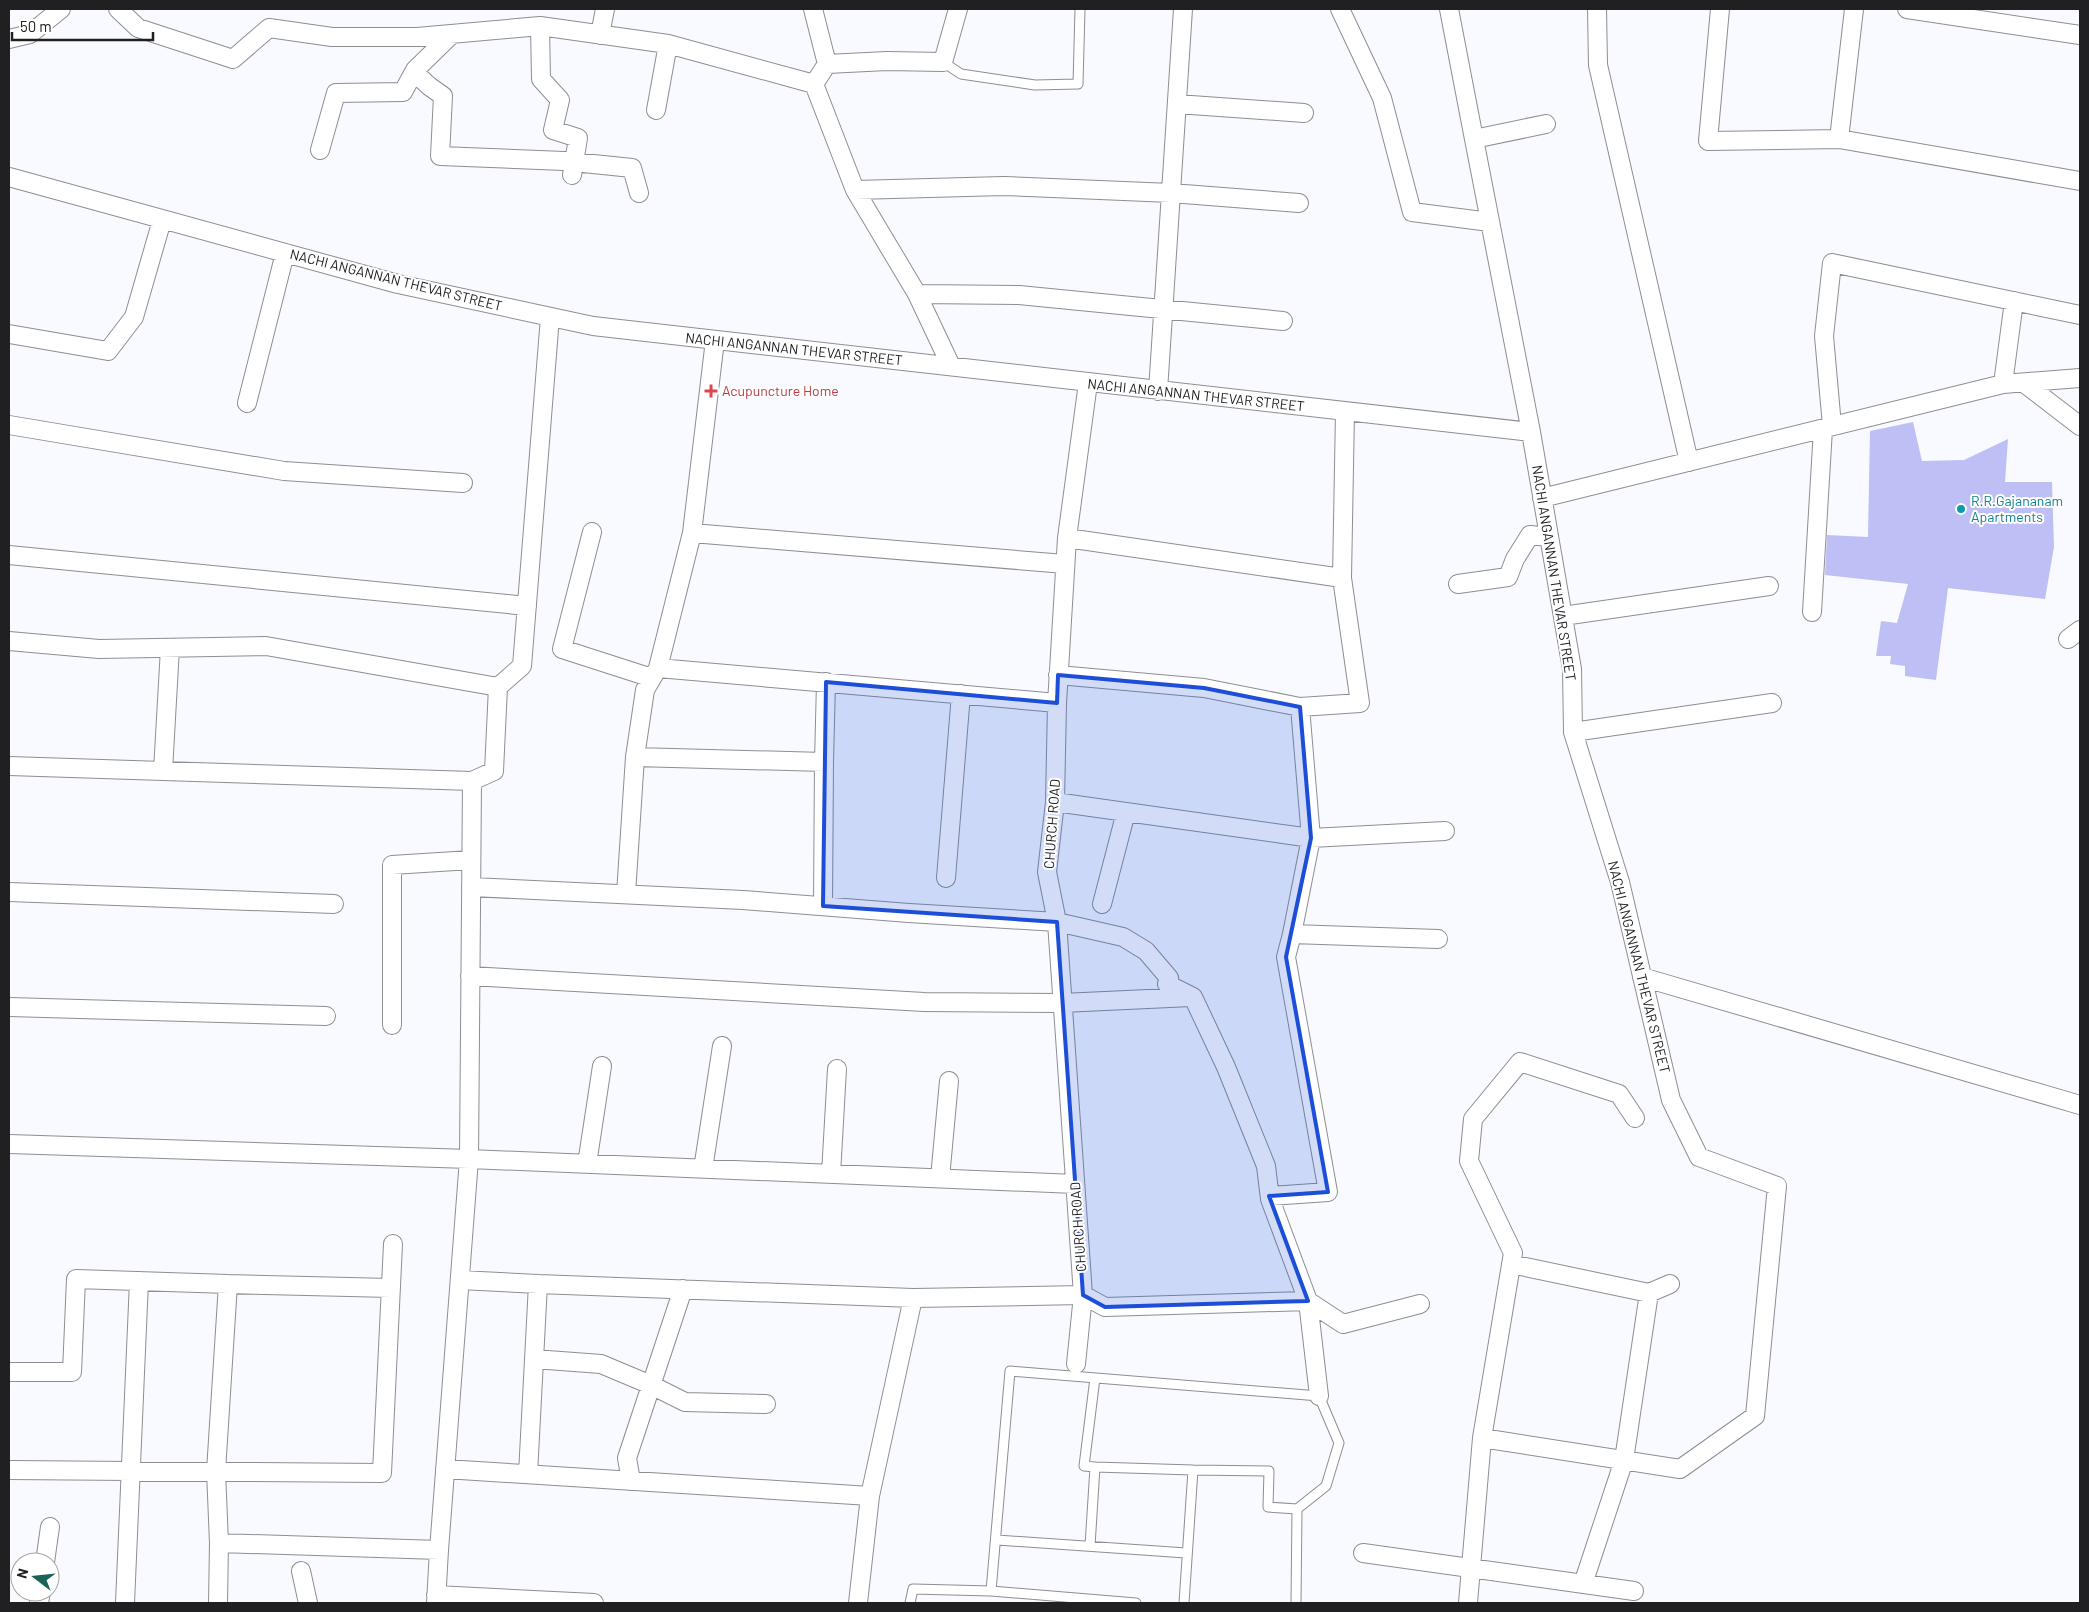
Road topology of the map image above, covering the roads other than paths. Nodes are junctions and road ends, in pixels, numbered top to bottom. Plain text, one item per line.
1 (61, 9) edge
2 (118, 9) edge
3 (605, 9) edge
4 (813, 9) edge
5 (958, 9) edge
6 (1080, 9) edge
7 (1183, 9) edge
8 (1340, 9) edge
9 (1449, 9) edge
10 (1597, 9) edge
11 (1720, 9) edge
12 (1854, 9) edge
13 (1907, 9) edge
14 (540, 26) junction
15 (452, 34) junction
16 (600, 35) junction
17 (2080, 35) edge
18 (9, 39) edge
19 (668, 44) junction
20 (943, 62) junction
21 (827, 64) junction
22 (414, 72) junction
23 (814, 84) junction
24 (1177, 104) junction
25 (656, 110) dead end
26 (1304, 113) dead end
27 (1546, 124) dead end
28 (1474, 139) junction
29 (1839, 139) junction
30 (320, 150) dead end
31 (574, 169) junction
32 (9, 177) edge
33 (2080, 181) edge
34 (855, 190) junction
35 (1171, 193) junction
36 (639, 194) dead end
37 (1299, 202) dead end
38 (162, 220) junction
39 (1490, 222) junction
40 (285, 253) junction
41 (917, 294) junction
42 (2014, 301) junction
43 (1164, 309) junction
44 (2080, 315) edge
45 (550, 317) junction
46 (1283, 321) dead end
47 (9, 334) edge
48 (716, 340) junction
49 (951, 366) junction
50 (2080, 378) edge
51 (1088, 383) junction
52 (2024, 383) junction
53 (2003, 384) junction
54 (1158, 391) junction
55 (247, 403) dead end
56 (1345, 411) junction
57 (9, 425) edge
58 (2080, 426) edge
59 (1828, 428) junction
60 (1531, 432) junction
61 (1690, 462) junction
62 (463, 483) dead end
63 (1542, 498) junction
64 (592, 532) dead end
65 (692, 533) junction
66 (1549, 537) junction
67 (1067, 538) junction
68 (9, 555) edge
69 (1065, 564) junction
70 (1342, 578) junction
71 (1458, 584) dead end
72 (1769, 586) dead end
73 (527, 606) junction
74 (1812, 612) dead end
75 (1562, 616) junction
76 (9, 642) edge
77 (170, 648) junction
78 (656, 673) junction
79 (1058, 675) junction
80 (826, 682) junction
81 (498, 687) junction
82 (961, 694) junction
83 (1057, 703) junction
84 (1772, 703) dead end
85 (1300, 707) junction
86 (1572, 732) junction
87 (635, 757) junction
88 (824, 762) junction
89 (9, 766) edge
90 (163, 771) junction
91 (472, 781) junction
92 (1055, 802) junction
93 (1126, 812) junction
94 (1444, 831) dead end
95 (1311, 838) junction
96 (471, 860) junction
97 (946, 878) dead end
98 (471, 887) junction
99 (9, 892) edge
100 (626, 894) junction
101 (334, 904) dead end
102 (1102, 904) dead end
103 (824, 906) junction
104 (1057, 922) junction
105 (1292, 934) junction
106 (1438, 939) dead end
107 (470, 976) junction
108 (1642, 977) junction
109 (1194, 997) junction
110 (1062, 1003) junction
111 (9, 1007) edge
112 (326, 1016) dead end
113 (392, 1025) dead end
114 (722, 1046) dead end
115 (602, 1066) dead end
116 (837, 1069) dead end
117 (948, 1081) dead end
118 (2080, 1104) edge
119 (1636, 1118) dead end
120 (9, 1144) edge
121 (469, 1159) junction
122 (587, 1164) junction
123 (703, 1169) junction
124 (831, 1174) junction
125 (940, 1178) junction
126 (1075, 1184) junction
127 (1270, 1196) junction
128 (393, 1244) dead end
129 (1511, 1264) junction
130 (460, 1280) junction
131 (138, 1281) junction
132 (228, 1284) junction
133 (538, 1284) junction
134 (1670, 1284) dead end
135 (391, 1288) junction
136 (683, 1289) junction
137 (1649, 1293) junction
138 (1083, 1295) junction
139 (913, 1298) junction
140 (1308, 1301) junction
141 (1420, 1304) dead end
142 (534, 1359) junction
143 (1077, 1370) junction
144 (9, 1372) edge
145 (1095, 1378) junction
146 (652, 1385) junction
147 (1319, 1396) junction
148 (766, 1404) dead end
149 (1482, 1438) junction
150 (1624, 1460) junction
151 (1095, 1467) junction
152 (445, 1469) junction
153 (9, 1470) edge
154 (130, 1470) junction
155 (1193, 1470) junction
156 (216, 1471) junction
157 (528, 1474) junction
158 (631, 1480) junction
159 (870, 1496) junction
160 (1297, 1509) junction
161 (50, 1527) dead end
162 (997, 1540) junction
163 (219, 1543) junction
164 (1090, 1546) junction
165 (439, 1550) junction
166 (46, 1552) edge
167 (1186, 1552) junction
168 (1364, 1553) dead end
169 (1471, 1568) junction
170 (301, 1571) dead end
171 (1582, 1584) junction
172 (991, 1590) junction
173 (1634, 1591) dead end
174 (436, 1599) edge
175 (125, 1603) edge
176 (218, 1603) edge
177 (308, 1603) edge
178 (594, 1603) edge
179 (858, 1603) edge
180 (910, 1603) edge
181 (1136, 1603) edge
182 (1184, 1603) edge
183 (1296, 1603) edge
184 (1468, 1603) edge

1 - 18 street
2 - 15 street
3 - 16 street
4 - 21 street
5 - 20 street
6 - 20 lane
7 - 24 street
8 - 39 street
9 - 28 street
10 - 61 street
11 - 29 street
12 - 29 street
13 - 17 street
14 - 15 street
14 - 16 street
14 - 31 street
15 - 22 street
16 - 19 street
19 - 23 street
19 - 25 street
20 - 21 street
21 - 23 street
22 - 30 street
22 - 31 street
23 - 34 street
24 - 26 street
24 - 35 street
27 - 28 street
28 - 39 street
29 - 33 street
31 - 36 street
32 - 38 street, NACHI ANGANNAN THEVAR STREET
34 - 35 street
34 - 41 street
35 - 37 street
35 - 43 street
38 - 40 street, NACHI ANGANNAN THEVAR STREET
38 - 47 street
39 - 60 street
40 - 45 street, NACHI ANGANNAN THEVAR STREET
40 - 55 street
41 - 43 street
41 - 49 street
42 - 44 street
42 - 53 street
42 - 59 street
43 - 46 street
43 - 54 street
45 - 48 street, NACHI ANGANNAN THEVAR STREET
45 - 73 street
48 - 49 street, NACHI ANGANNAN THEVAR STREET
48 - 65 street
49 - 51 street, NACHI ANGANNAN THEVAR STREET
50 - 52 street
51 - 54 street, NACHI ANGANNAN THEVAR STREET
51 - 67 street, CHURCH ROAD
52 - 53 street
52 - 58 street
53 - 59 street
54 - 56 street, NACHI ANGANNAN THEVAR STREET
56 - 60 street, NACHI ANGANNAN THEVAR STREET
56 - 70 street
57 - 62 street
59 - 61 street
59 - 74 street
60 - 63 street, NACHI ANGANNAN THEVAR STREET
61 - 63 street
63 - 66 street, NACHI ANGANNAN THEVAR STREET
64 - 78 street
65 - 69 street
65 - 78 street
66 - 71 street
66 - 75 street, NACHI ANGANNAN THEVAR STREET
67 - 69 street, CHURCH ROAD
67 - 70 street
68 - 73 street
69 - 79 street, CHURCH ROAD
70 - 85 street
72 - 75 street
73 - 81 street
75 - 86 street, NACHI ANGANNAN THEVAR STREET
76 - 77 street
77 - 81 street
77 - 90 street
78 - 80 street
78 - 87 street
79 - 83 street, CHURCH ROAD
79 - 85 street
80 - 82 street
80 - 88 street
81 - 91 street
82 - 83 street
82 - 97 street
83 - 92 street, CHURCH ROAD
84 - 86 street
85 - 95 street
86 - 108 street, NACHI ANGANNAN THEVAR STREET
87 - 88 street
87 - 100 street
88 - 103 street
89 - 90 street
90 - 91 street
91 - 96 street
92 - 93 street
92 - 104 street, CHURCH ROAD
93 - 95 street
93 - 102 street
94 - 95 street
95 - 105 street
96 - 98 street
96 - 113 street
98 - 100 street
98 - 107 street
99 - 101 street
100 - 103 street
103 - 104 street
104 - 109 street
104 - 110 street, CHURCH ROAD
105 - 106 street
105 - 127 street
107 - 110 street
107 - 121 street
108 - 118 street
108 - 150 street, NACHI ANGANNAN THEVAR STREET
109 - 110 street
109 - 127 street
110 - 126 street, CHURCH ROAD
111 - 112 street
114 - 123 street
115 - 122 street
116 - 124 street
117 - 125 street
119 - 129 street
120 - 121 street
121 - 122 street
121 - 130 street
122 - 123 street
123 - 124 street
124 - 125 street
125 - 126 street
126 - 138 street, CHURCH ROAD
127 - 140 street
128 - 135 street
129 - 137 street
129 - 149 street
130 - 133 street
130 - 152 street
131 - 132 street
131 - 144 street
131 - 154 street
132 - 135 street
132 - 156 street
133 - 136 street
133 - 142 street
134 - 137 street
135 - 156 street
136 - 139 street
136 - 146 street
137 - 150 street
138 - 139 street
138 - 140 street
138 - 143 street, CHURCH ROAD
139 - 159 street
140 - 141 street
140 - 147 street
142 - 146 street
142 - 157 street
143 - 145 lane
143 - 162 lane
145 - 147 lane
145 - 151 lane
146 - 148 street
146 - 158 street
147 - 160 lane
149 - 150 street, NACHI ANGANNAN THEVAR STREET
149 - 169 street
150 - 171 street
151 - 155 lane
151 - 164 lane
152 - 157 street
152 - 165 street
153 - 154 street
154 - 156 street
154 - 175 street
155 - 160 lane
155 - 167 lane
156 - 163 street
157 - 158 street
158 - 159 street
159 - 179 street
160 - 183 lane
161 - 166 street
162 - 164 lane
162 - 172 lane
163 - 165 street
163 - 176 street
164 - 167 lane
165 - 174 street
167 - 182 lane
168 - 169 street
169 - 171 street
169 - 184 street
170 - 177 street
171 - 173 street
172 - 180 lane
172 - 181 lane
174 - 178 street

